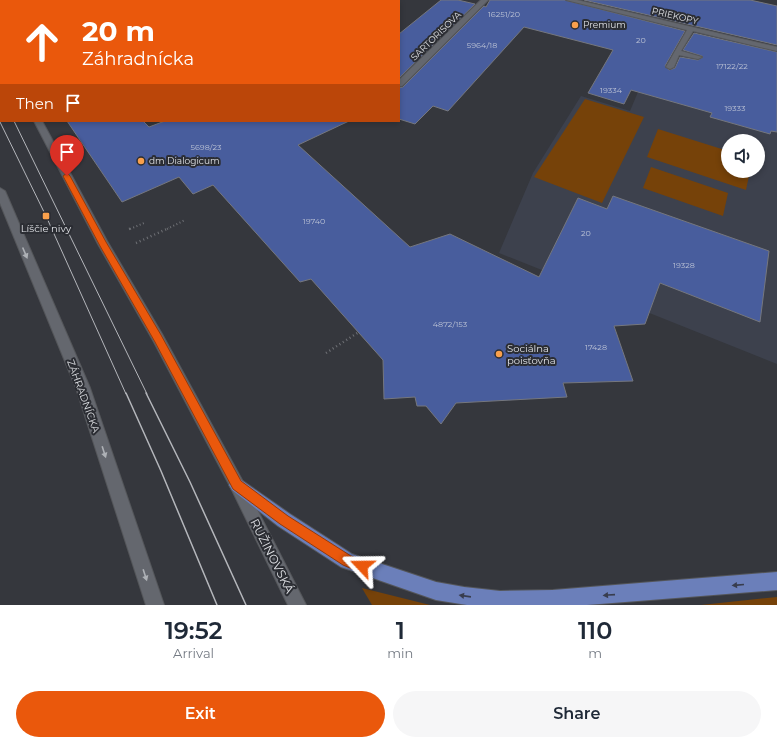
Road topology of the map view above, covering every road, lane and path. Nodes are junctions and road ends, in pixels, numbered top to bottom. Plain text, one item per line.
1 (485, 0) edge
2 (569, 0) edge
3 (691, 29) junction
4 (777, 49) edge
5 (677, 52) junction
6 (698, 57) dead end
7 (670, 67) dead end
8 (400, 83) edge
9 (39, 122) edge
10 (0, 191) edge
11 (185, 220) dead end
12 (144, 223) dead end
13 (129, 229) dead end
14 (136, 243) dead end
15 (359, 332) dead end
16 (326, 353) dead end
17 (237, 485) junction
18 (777, 581) edge
19 (155, 605) edge
20 (297, 605) edge

1 - 8 street, SARTORISOVA
2 - 3 street, PRIEKOPY
3 - 4 street, PRIEKOPY
3 - 5 street
5 - 6 street
5 - 7 street
9 - 17 street
10 -> 19 street, ZÁHRADNÍCKA
11 - 14 path
12 - 13 path
15 - 16 path
18 -> 17 main road
17 - 20 street, RUŽINOVSKÁ

